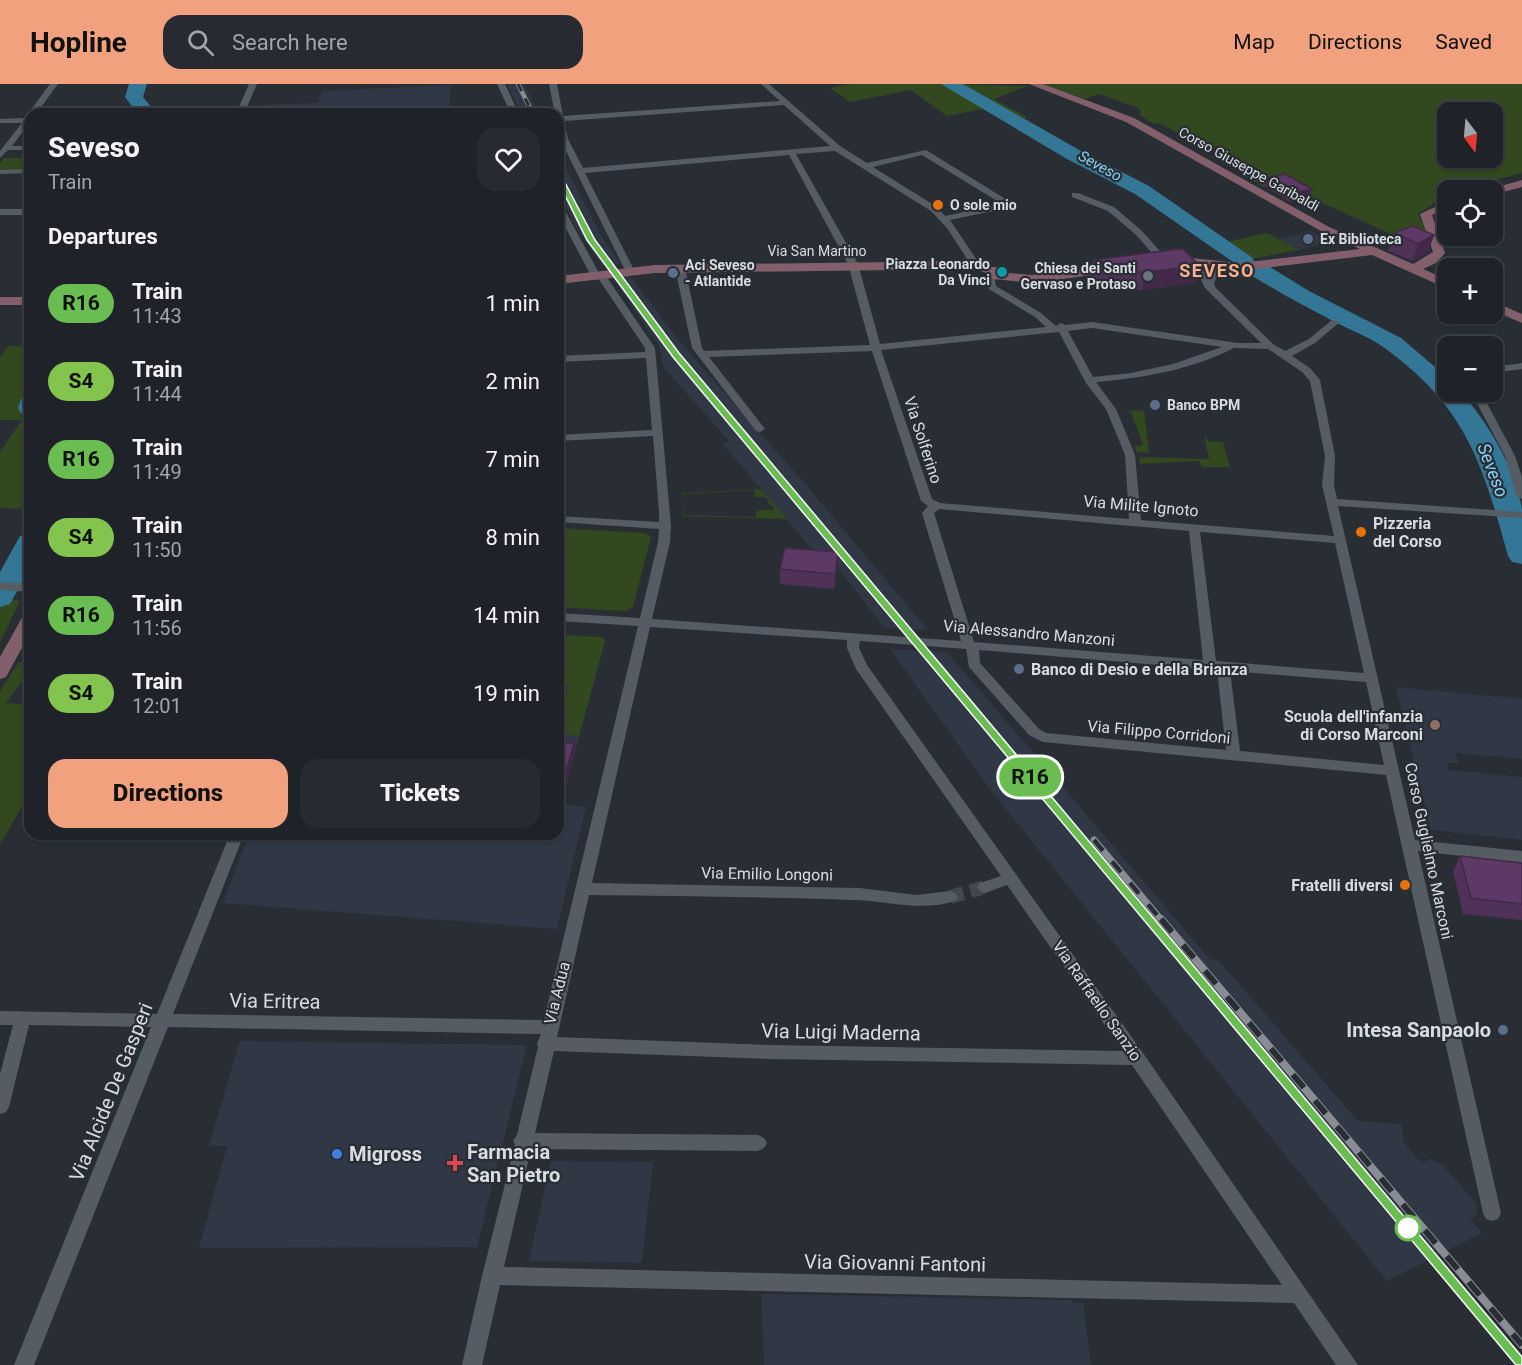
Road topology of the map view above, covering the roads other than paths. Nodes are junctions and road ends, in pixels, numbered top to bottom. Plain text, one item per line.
1 (54, 84) edge
2 (253, 84) edge
3 (501, 84) edge
4 (554, 84) edge
5 (765, 84) edge
6 (1034, 84) edge
7 (785, 103) junction
8 (37, 108) edge
9 (243, 108) edge
10 (512, 108) edge
11 (557, 108) edge
12 (24, 118) edge
13 (564, 119) edge
14 (0, 121) edge
15 (24, 125) edge
16 (564, 139) edge
17 (837, 148) junction
18 (24, 149) edge
19 (3, 152) edge
20 (791, 152) junction
21 (866, 165) junction
22 (0, 171) edge
23 (24, 171) edge
24 (581, 171) junction
25 (1522, 183) edge
26 (1503, 189) edge
27 (1075, 195) dead end
28 (1280, 204) junction
29 (1437, 209) edge
30 (0, 212) edge
31 (24, 212) edge
32 (564, 219) edge
33 (944, 219) junction
34 (1335, 245) junction
35 (1352, 248) junction
36 (1178, 260) junction
37 (1164, 261) junction
38 (1150, 263) edge
39 (1214, 264) junction
40 (1249, 264) junction
41 (853, 266) junction
42 (1127, 266) edge
43 (681, 268) junction
44 (989, 269) junction
45 (1413, 269) junction
46 (629, 270) junction
47 (599, 275) junction
48 (564, 279) edge
49 (1437, 280) edge
50 (1210, 283) junction
51 (0, 301) edge
52 (24, 301) edge
53 (1503, 310) edge
54 (1522, 319) edge
55 (1335, 322) dead end
56 (1057, 327) junction
57 (1238, 346) junction
58 (1270, 346) junction
59 (876, 348) junction
60 (701, 354) junction
61 (651, 355) junction
62 (1284, 356) junction
63 (564, 359) edge
64 (1522, 366) edge
65 (1503, 369) edge
66 (1090, 380) junction
67 (1481, 402) edge
68 (760, 429) dead end
69 (657, 433) junction
70 (564, 438) edge
71 (1522, 496) edge
72 (1332, 502) junction
73 (938, 506) junction
74 (1520, 515) edge
75 (564, 519) edge
76 (1135, 522) junction
77 (666, 526) junction
78 (1194, 527) junction
79 (1342, 540) junction
80 (0, 586) edge
81 (24, 588) edge
82 (564, 617) edge
83 (646, 622) junction
84 (24, 629) edge
85 (854, 636) junction
86 (971, 645) junction
87 (1216, 665) junction
88 (0, 673) edge
89 (1372, 678) junction
90 (1234, 756) junction
91 (1392, 771) junction
92 (235, 840) edge
93 (1409, 845) junction
94 (1522, 857) edge
95 (1011, 878) junction
96 (985, 887) tunnel mouth
97 (583, 889) junction
98 (950, 897) tunnel mouth
99 (0, 1018) edge
100 (23, 1018) junction
101 (162, 1020) junction
102 (547, 1035) junction
103 (1137, 1058) junction
104 (0, 1107) edge
105 (522, 1141) junction
106 (758, 1143) dead end
107 (1492, 1213) dead end
108 (491, 1276) junction
109 (1298, 1294) junction
110 (24, 1365) edge
111 (472, 1365) edge
112 (1348, 1365) edge

1 - 8 street
2 - 9 street
3 - 10 street
4 - 11 street
5 - 7 street
6 - 28 street, Corso Giuseppe Garibaldi
7 - 13 street
7 - 17 street
12 - 14 street
15 - 19 street
16 - 24 street
17 - 20 street
17 - 21 street
18 - 19 street
20 - 24 street
20 - 41 street, Via Solferino
21 - 33 street
21 - 33 street
22 - 23 street
24 - 46 street
25 - 26 street
27 - 37 street
28 - 34 street
28 - 35 street, Corso Giuseppe Garibaldi
29 - 45 street
30 - 31 street
32 - 47 street
33 - 44 street
34 - 35 street
34 - 40 street
35 - 40 street
35 - 45 street
36 - 37 street
36 - 39 street
36 - 50 street, Corso Guglielmo Marconi
37 - 38 street
39 - 40 street
39 - 50 street
40 - 50 street
41 - 43 street, Via San Martino
41 - 44 street, Via San Martino
41 - 59 street, Via Solferino
42 - 44 street
43 - 46 street, Via San Martino
43 - 60 street
44 - 56 street
45 - 49 street
46 - 47 street, Via San Martino
47 - 48 street, Via San Martino
47 - 61 street
50 - 58 street, Corso Guglielmo Marconi
51 - 52 street
53 - 54 street
55 - 62 street
56 - 57 street
56 - 59 street
56 - 66 street
57 - 58 street
57 - 66 street
58 - 62 street, Corso Guglielmo Marconi
59 - 60 street
59 - 73 street, Via Solferino
60 - 68 street
61 - 63 street
61 - 69 street, Via Adua
62 - 72 street, Corso Guglielmo Marconi
64 - 65 street
66 - 76 street
67 - 71 street
69 - 70 street
69 - 77 street, Via Adua
72 - 74 street
72 - 79 street, Corso Guglielmo Marconi
73 - 76 street, Via Milite Ignoto
73 - 86 street, Via Solferino
75 - 77 street
76 - 78 street, Via Milite Ignoto
77 - 83 street, Via Adua
78 - 79 street, Via Milite Ignoto
78 - 87 street
79 - 89 street, Corso Guglielmo Marconi
80 - 81 street
82 - 83 street, Via Alessandro Manzoni
83 - 85 street, Via Alessandro Manzoni
83 - 97 street, Via Adua
84 - 88 street
85 - 86 street, Via Alessandro Manzoni
85 - 95 street, Via Raffaello Sanzio
86 - 87 street, Via Alessandro Manzoni
86 - 90 street, Via Filippo Corridoni
87 - 89 street, Via Alessandro Manzoni
87 - 90 street
89 - 91 street, Corso Guglielmo Marconi
90 - 91 street, Via Filippo Corridoni
91 - 93 street, Corso Guglielmo Marconi
92 - 101 street, Via Alcide De Gasperi
93 - 94 street
93 - 107 street, Corso Guglielmo Marconi
95 - 96 street
95 - 103 street, Via Raffaello Sanzio
97 - 98 street, Via Emilio Longoni
97 - 102 street, Via Adua
99 - 100 street, Via Eritrea
100 - 101 street, Via Eritrea
100 - 104 street
101 - 102 street, Via Eritrea
101 - 110 street, Via Alcide De Gasperi
102 - 103 street, Via Luigi Maderna
102 - 105 street, Via Adua
103 - 109 street, Via Raffaello Sanzio
105 - 106 street
105 - 108 street, Via Adua
108 - 109 street, Via Giovanni Fantoni
108 - 111 street, Via Adua
109 - 112 street, Via Raffaello Sanzio

